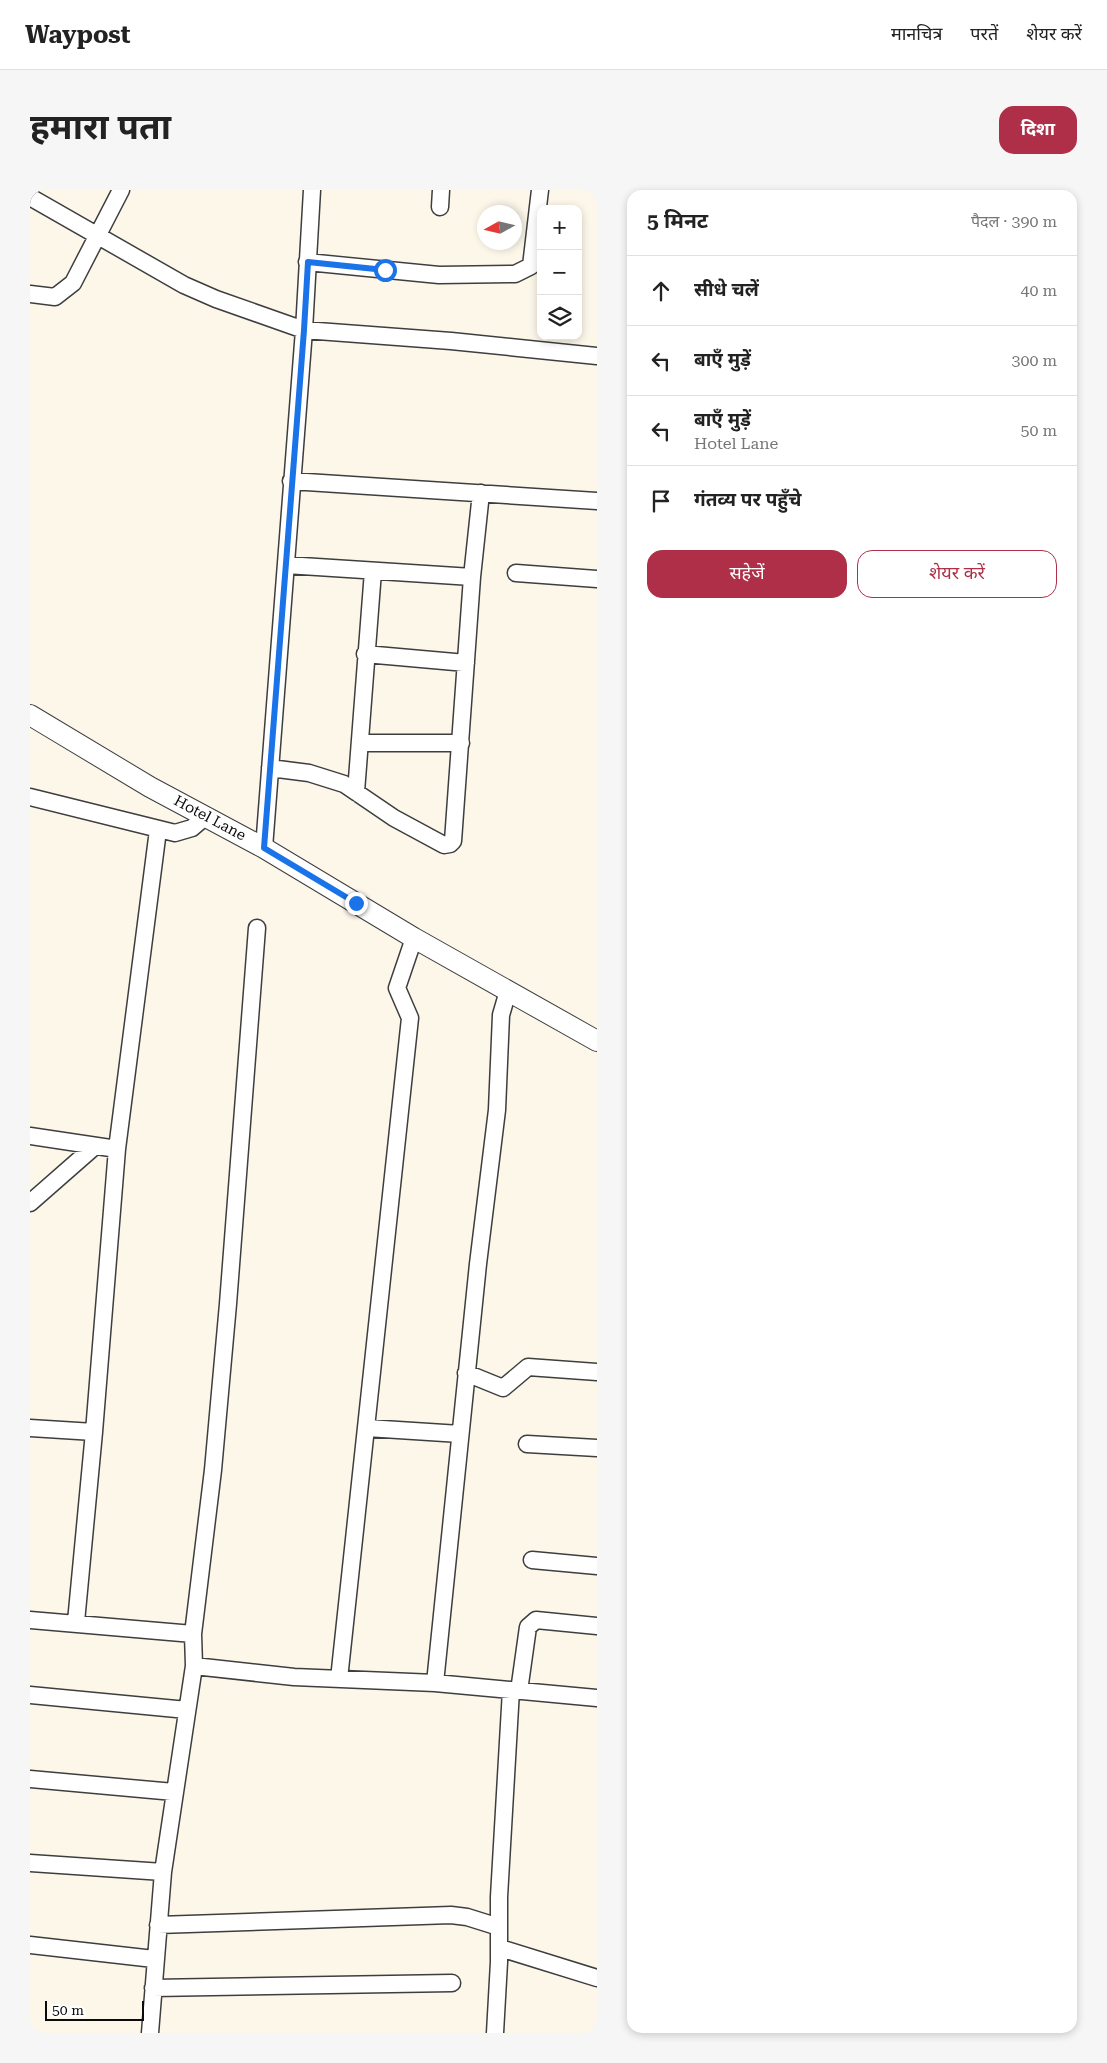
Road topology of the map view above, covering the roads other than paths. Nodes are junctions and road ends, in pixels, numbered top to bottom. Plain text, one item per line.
1 (121, 190) edge
2 (312, 190) edge
3 (441, 190) edge
4 (540, 190) edge
5 (30, 197) edge
6 (440, 207) dead end
7 (98, 236) junction
8 (308, 262) junction
9 (30, 285) edge
10 (37, 295) edge
11 (304, 330) junction
12 (597, 356) edge
13 (291, 481) junction
14 (481, 493) junction
15 (597, 500) edge
16 (286, 565) junction
17 (373, 571) junction
18 (516, 573) dead end
19 (472, 577) junction
20 (597, 580) edge
21 (365, 654) junction
22 (466, 664) junction
23 (30, 715) edge
24 (360, 743) junction
25 (461, 743) junction
26 (270, 768) junction
27 (356, 792) junction
28 (30, 797) edge
29 (199, 822) junction
30 (158, 830) junction
31 (264, 848) junction
32 (257, 928) dead end
33 (408, 953) junction
34 (505, 1000) junction
35 (597, 1041) edge
36 (30, 1136) edge
37 (95, 1146) junction
38 (117, 1149) junction
39 (30, 1203) edge
40 (597, 1372) edge
41 (466, 1373) junction
42 (30, 1428) edge
43 (367, 1428) junction
44 (94, 1432) junction
45 (460, 1434) junction
46 (527, 1444) dead end
47 (597, 1448) edge
48 (532, 1560) dead end
49 (597, 1566) edge
50 (30, 1620) edge
51 (76, 1622) junction
52 (597, 1626) edge
53 (193, 1634) junction
54 (194, 1666) junction
55 (338, 1679) junction
56 (435, 1683) junction
57 (515, 1690) junction
58 (30, 1695) edge
59 (597, 1698) edge
60 (187, 1710) junction
61 (30, 1779) edge
62 (174, 1792) junction
63 (30, 1863) edge
64 (163, 1872) junction
65 (158, 1925) junction
66 (499, 1927) junction
67 (30, 1945) edge
68 (500, 1948) junction
69 (154, 1959) junction
70 (597, 1978) edge
71 (452, 1983) dead end
72 (153, 1988) junction
73 (150, 2033) edge
74 (495, 2033) edge

1 - 7 street
2 - 8 street
3 - 6 street
4 - 8 street
5 - 7 street
7 - 10 street
7 - 11 street
8 - 11 street
9 - 10 street
11 - 12 street
11 - 13 street
13 - 14 street
13 - 16 street
14 - 15 street
14 - 19 street
16 - 17 street
16 - 26 street
17 - 19 street
17 - 21 street
18 - 20 street
19 - 22 street
21 - 22 street
21 - 24 street
22 - 25 street
23 - 29 street, Hotel Lane
24 - 25 street
24 - 27 street
25 - 27 street
26 - 27 street
26 - 31 street
28 - 30 street
29 - 30 street
29 - 31 street, Hotel Lane
30 - 38 street
31 - 33 street, Hotel Lane
32 - 53 street
33 - 34 street, Hotel Lane
33 - 43 street
34 - 35 street, Hotel Lane
34 - 41 street
36 - 37 street
37 - 38 street
37 - 39 street
38 - 44 street
40 - 41 street
41 - 45 street
42 - 44 street
43 - 45 street
43 - 55 street
44 - 51 street
45 - 56 street
46 - 47 street
48 - 49 street
50 - 51 street
51 - 53 street
52 - 57 street
53 - 54 street
54 - 55 street
54 - 60 street
55 - 56 street
56 - 57 street
57 - 59 street
57 - 66 street
58 - 60 street
60 - 62 street
61 - 62 street
62 - 64 street
63 - 64 street
64 - 65 street
65 - 66 street
65 - 69 street
66 - 68 street
67 - 69 street
68 - 70 street
68 - 74 street
69 - 72 street
71 - 72 street
72 - 73 street

